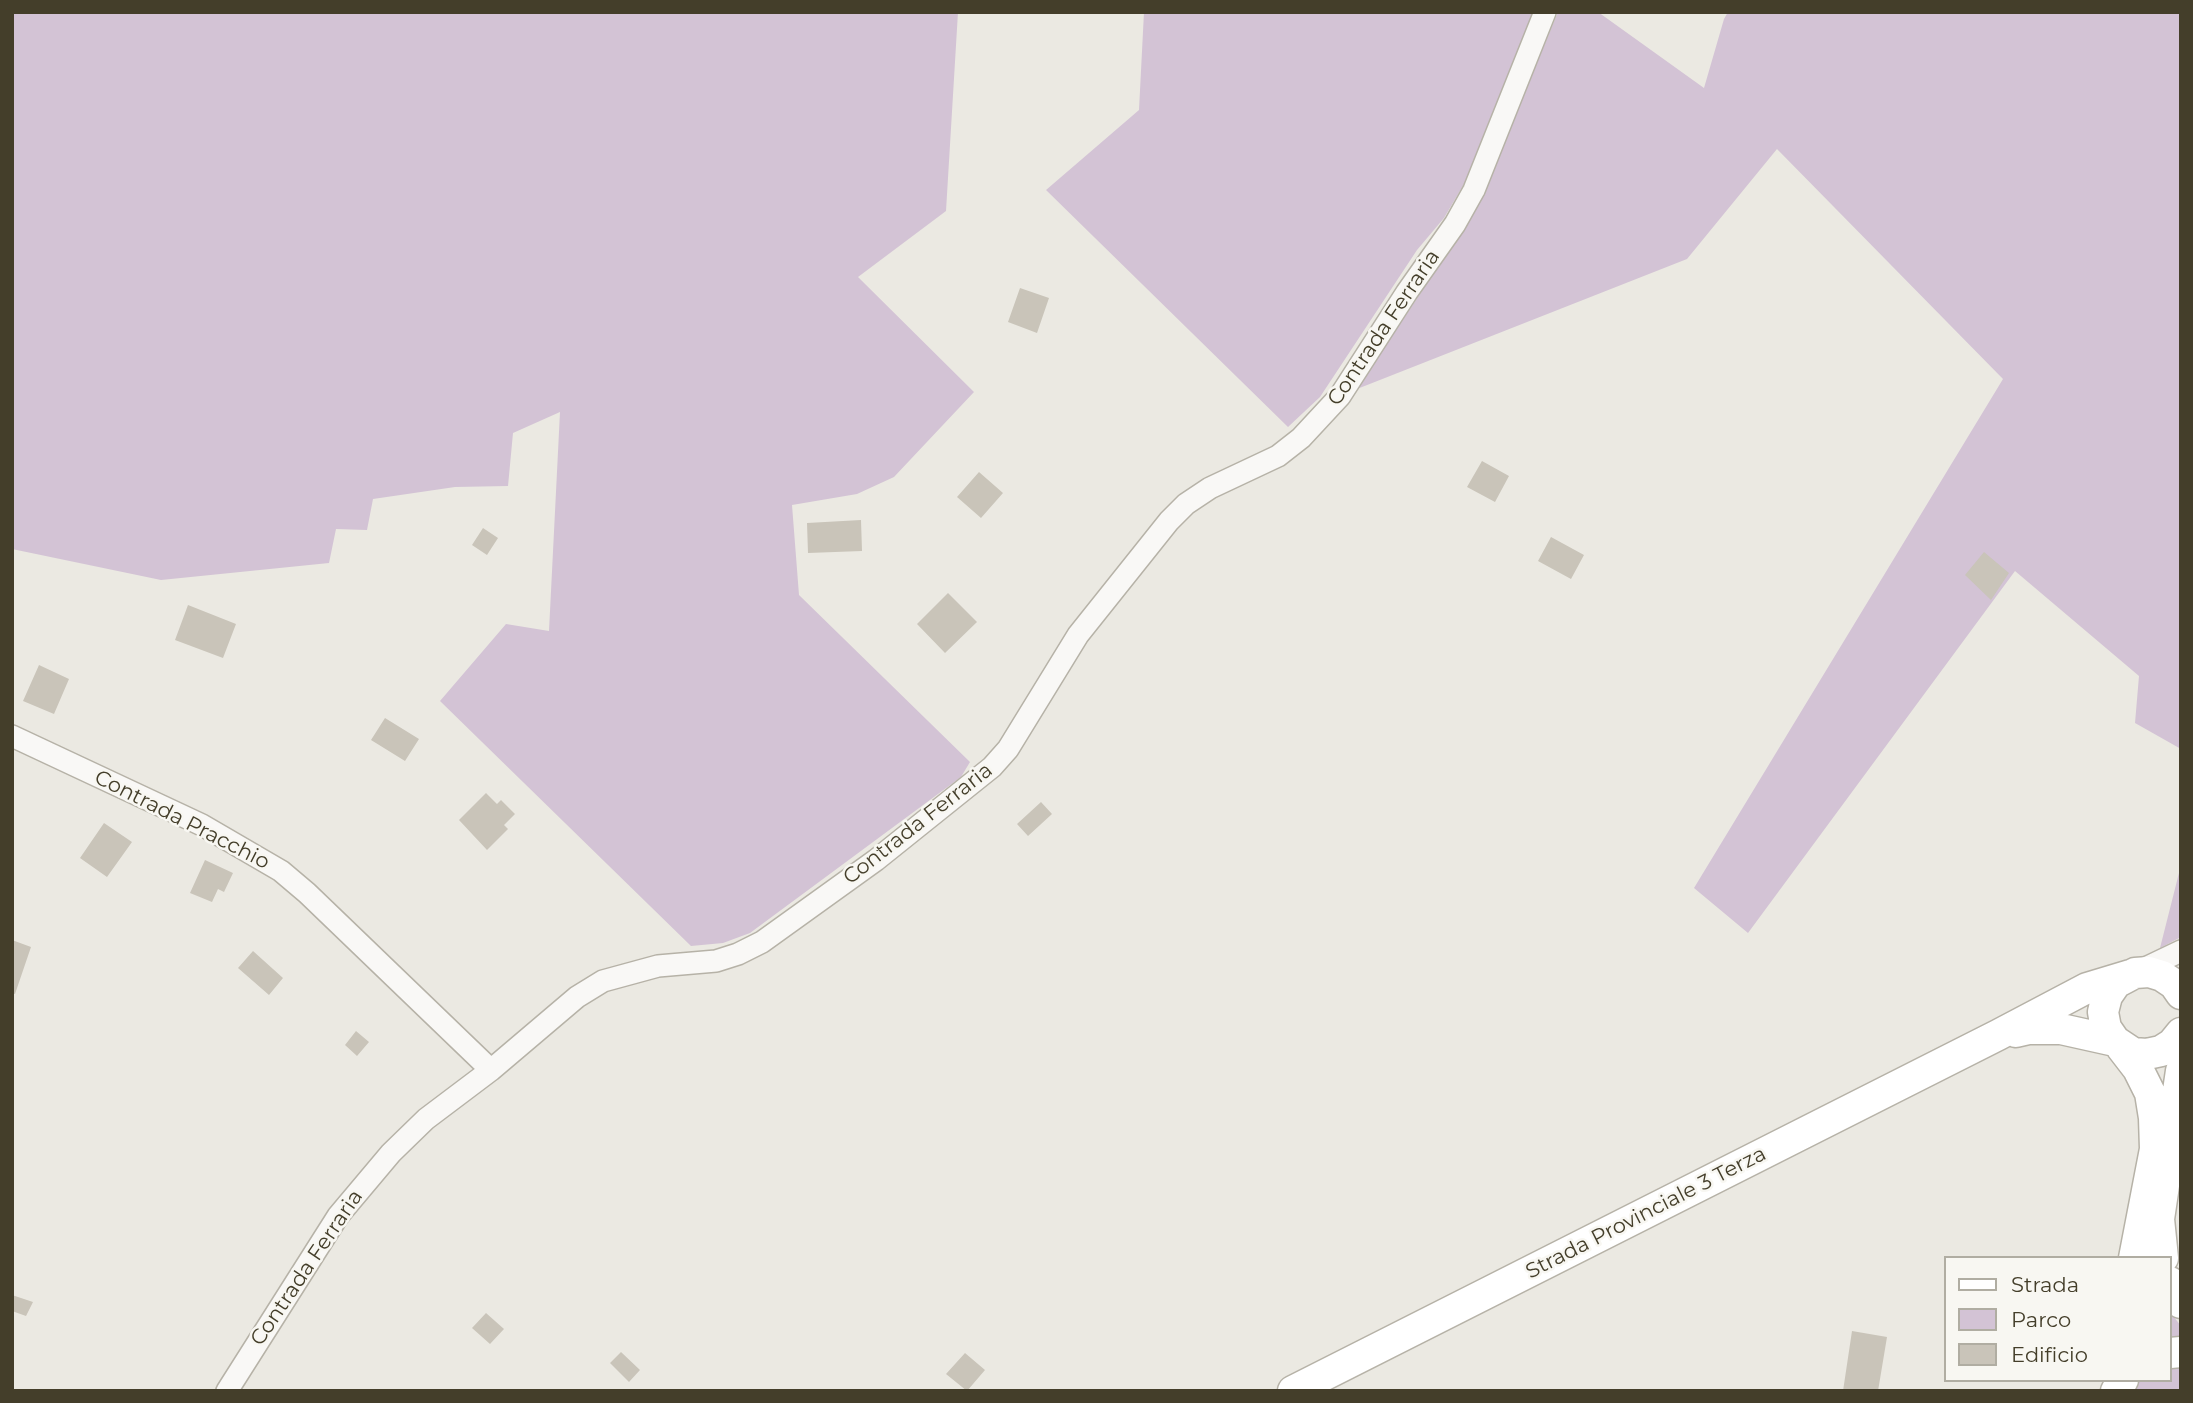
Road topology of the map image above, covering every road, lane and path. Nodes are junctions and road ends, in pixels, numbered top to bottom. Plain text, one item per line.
1 (1545, 12) edge
2 (12, 736) edge
3 (2181, 951) edge
4 (2133, 974) junction
5 (2181, 994) edge
6 (2181, 1033) edge
7 (1998, 1035) junction
8 (2118, 1044) junction
9 (491, 1070) junction
10 (2181, 1071) edge
11 (2134, 1256) edge
12 (2163, 1256) edge
13 (2172, 1286) edge
14 (2181, 1303) edge
15 (227, 1391) edge
16 (1293, 1391) edge

1 - 9 street, Contrada Ferraria
2 - 9 street, Contrada Pracchio
3 - 4 street
4 - 5 street
4 - 7 street, Strada Provinciale 3 Terza
4 - 8 street
6 - 8 street
7 - 8 street
7 - 16 street, Strada Provinciale 3 Terza
8 - 11 street
9 - 15 street, Contrada Ferraria
10 - 12 street
13 - 14 street

